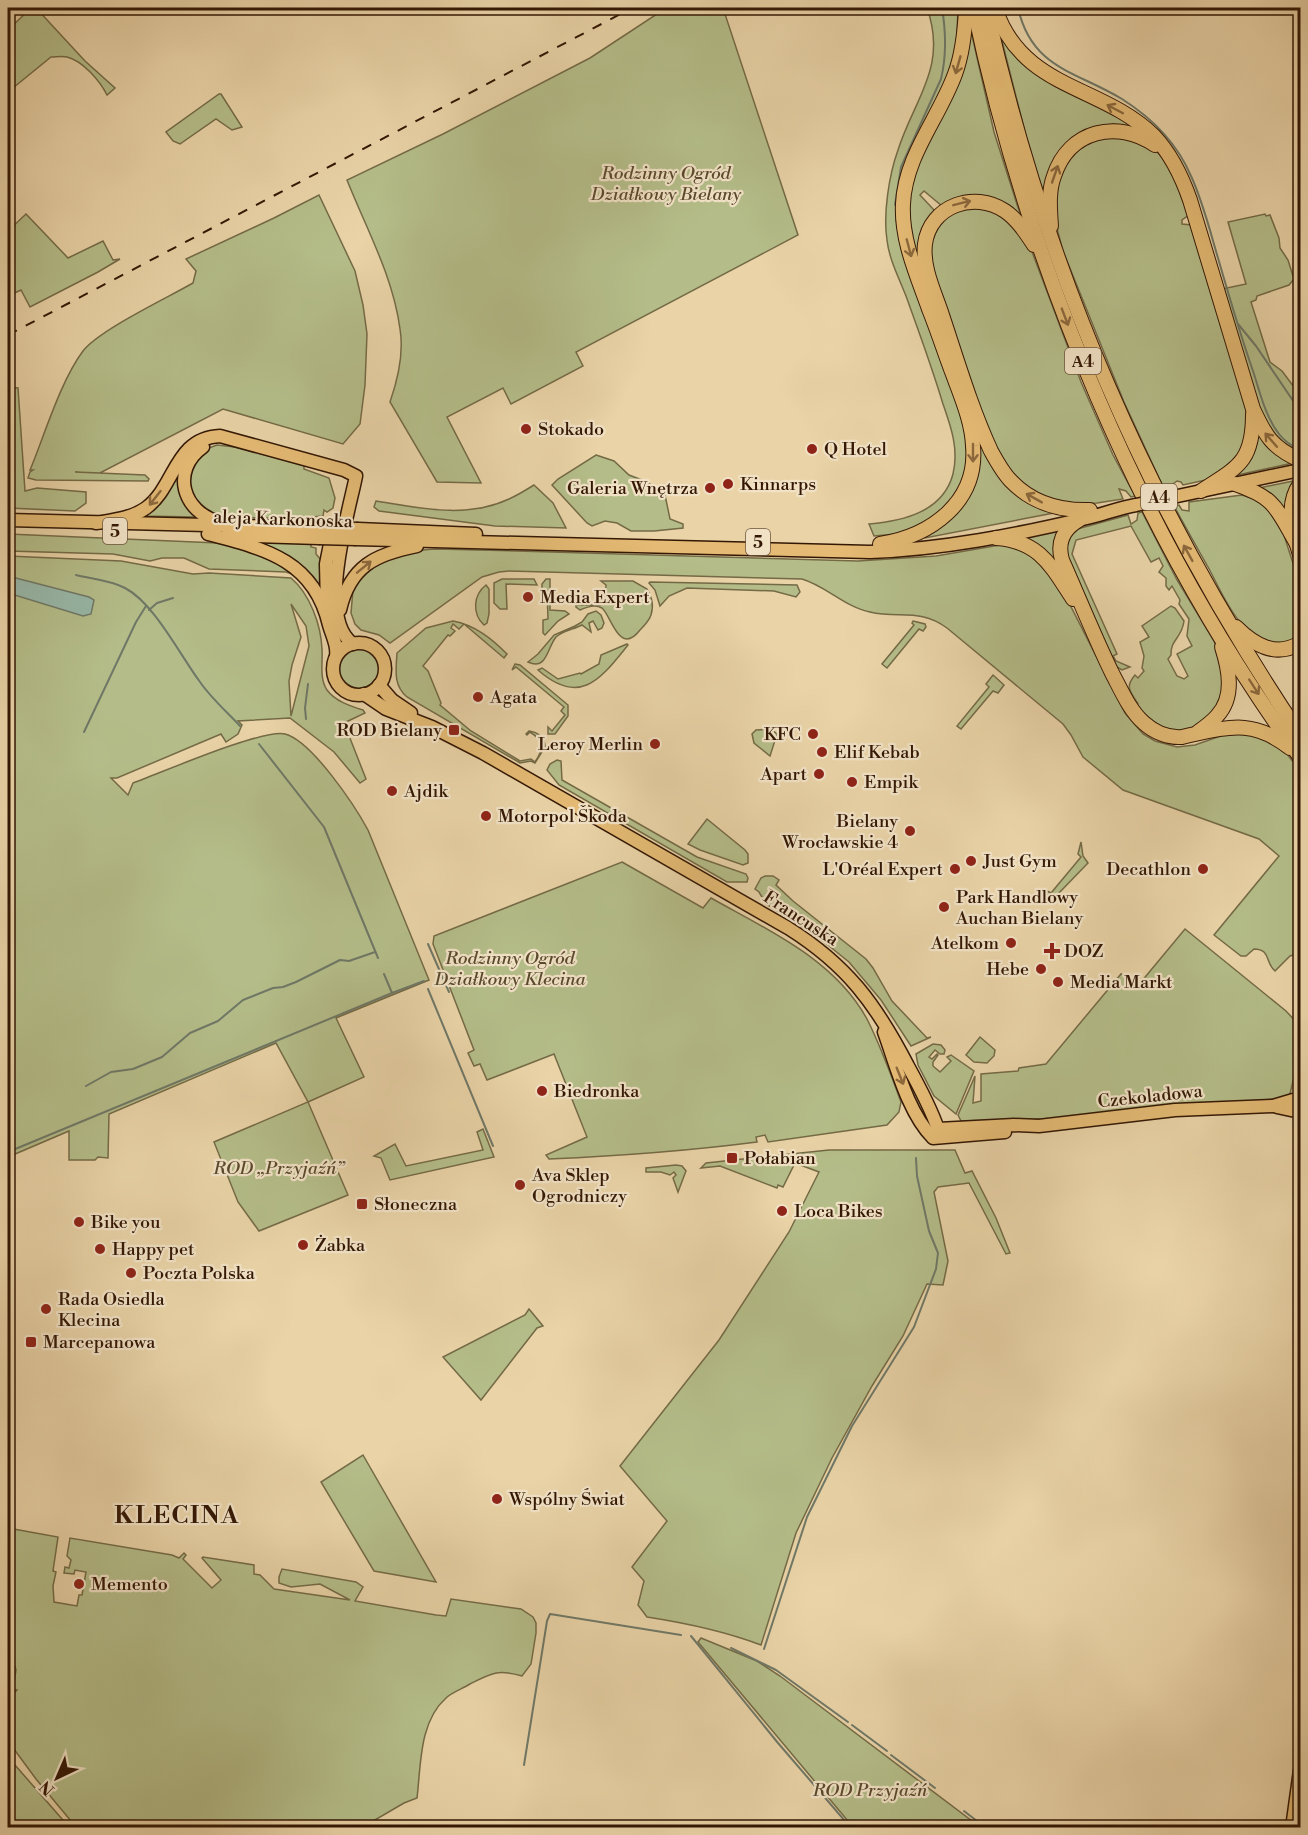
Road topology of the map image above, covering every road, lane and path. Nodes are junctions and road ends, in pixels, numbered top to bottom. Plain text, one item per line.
1 (966, 8) edge
2 (974, 8) edge
3 (986, 8) edge
4 (995, 8) edge
5 (1173, 162) junction
6 (1050, 257) junction
7 (1252, 409) junction
8 (239, 441) junction
9 (1300, 459) edge
10 (1300, 470) edge
11 (1235, 484) junction
12 (1300, 484) edge
13 (1201, 491) junction
14 (1116, 509) junction
15 (1090, 510) junction
16 (8, 520) edge
17 (1079, 520) junction
18 (96, 523) junction
19 (8, 527) edge
20 (244, 527) junction
21 (325, 531) junction
22 (208, 534) junction
23 (357, 534) junction
24 (996, 538) junction
25 (556, 540) junction
26 (439, 542) junction
27 (880, 544) junction
28 (1299, 549) edge
29 (337, 559) junction
30 (326, 573) junction
31 (1217, 603) junction
32 (333, 617) junction
33 (1211, 620) junction
34 (1090, 626) junction
35 (1300, 643) edge
36 (353, 644) junction
37 (336, 656) junction
38 (379, 685) junction
39 (364, 694) junction
40 (432, 727) junction
41 (1196, 734) junction
42 (1300, 735) edge
43 (1300, 756) edge
44 (1300, 1098) edge
45 (1273, 1106) junction
46 (1300, 1112) edge
47 (935, 1133) joint
48 (1300, 1770) edge
49 (1292, 1827) edge

1 -> 27 highway
2 - 6 highway, A4
3 - 6 highway, A4
5 -> 4 highway
6 -> 5 highway
5 - 7 highway
15 -> 6 highway
31 -> 6 highway, A4
6 -> 33 highway, А4
9 -> 7 highway
7 - 13 highway
8 -> 18 main road
8 - 20 main road
8 - 29 main road
10 - 11 main road
11 - 13 main road
11 - 28 highway
12 - 28 highway
13 - 14 main road, 5, bridge
14 - 15 main road, 5
14 - 17 main road, 5
15 - 27 main road, 5
16 - 18 main road, aleja Karkonoska / 5
17 - 24 main road, 5
17 - 34 highway
18 - 20 main road, aleja Karkonoska / 5
19 - 22 main road, aleja Karkonoska / 5
20 - 21 main road, aleja Karkonoska / 5
21 - 22 main road, aleja Karkonoska / 5
21 - 23 main road, aleja Karkonoska / 5, bridge
21 - 30 main road
22 - 32 main road
23 - 25 main road, aleja Karkonoska / 5
23 - 26 main road, aleja Karkonoska / 5
24 - 25 main road, 5
24 - 34 highway
25 - 26 main road, aleja Karkonoska / 5
25 - 27 main road, 5
32 -> 26 main road
29 - 30 main road
29 - 32 main road
30 - 32 main road
31 - 35 highway
31 - 42 highway, A4
32 - 36 main road
32 - 37 main road
33 - 41 highway
33 -> 43 highway, А4
34 - 41 highway
36 - 37 main road
36 - 38 main road
37 - 39 main road
38 - 39 main road
38 - 40 main road
39 - 40 main road
40 - 47 main road, Francuska
41 - 43 highway
44 - 45 main road, Czekoladowa
45 - 46 main road, Czekoladowa
45 - 47 main road, Czekoladowa
48 - 49 main road

